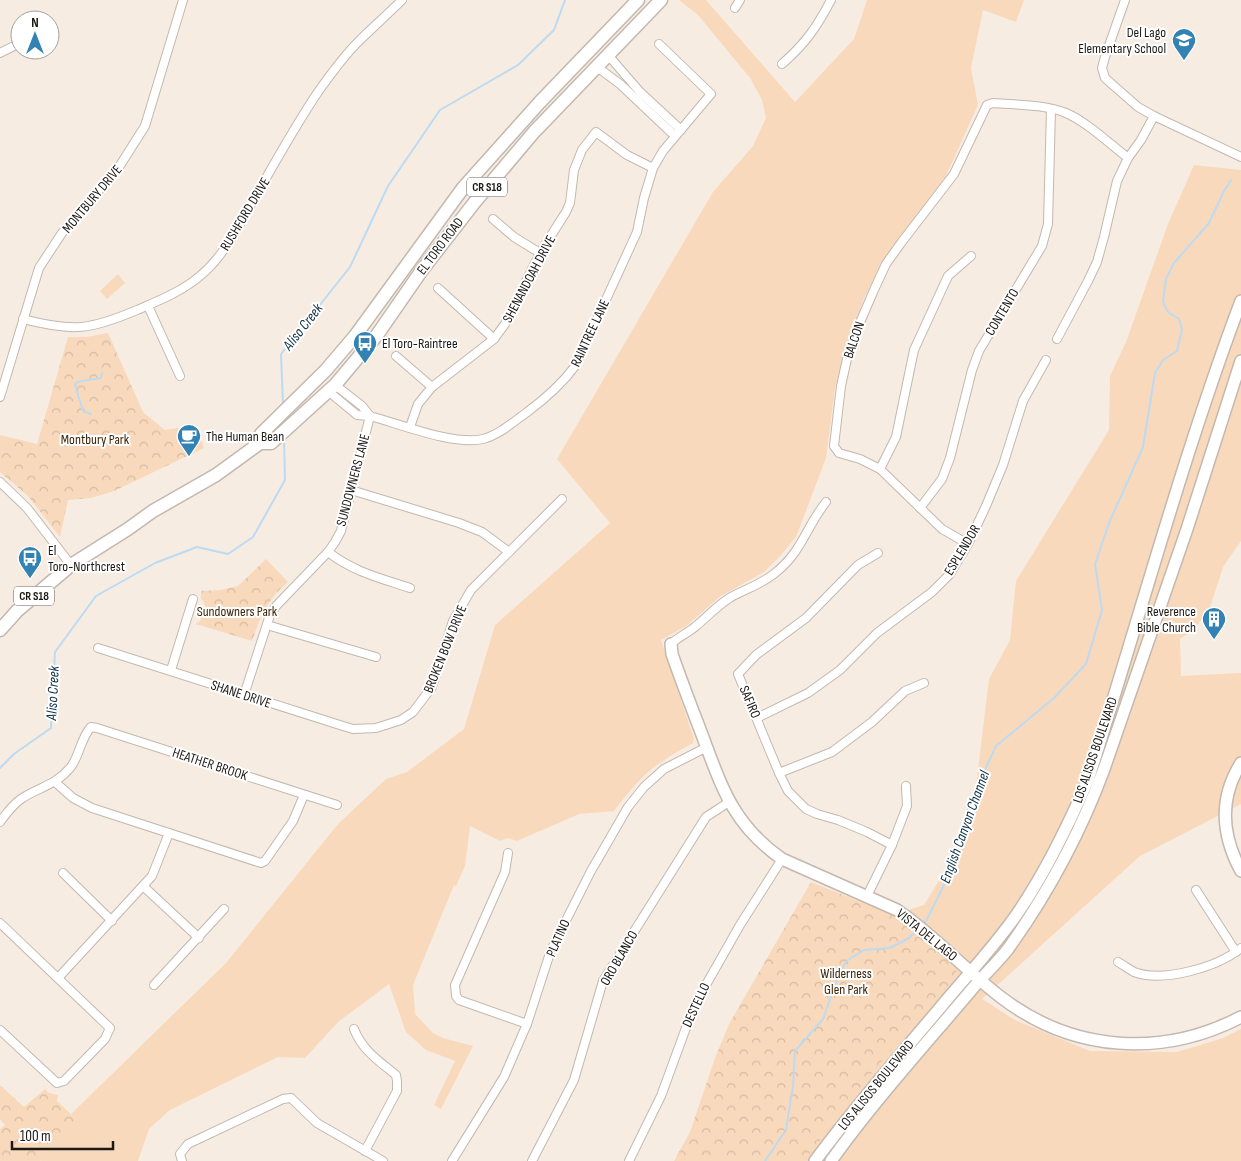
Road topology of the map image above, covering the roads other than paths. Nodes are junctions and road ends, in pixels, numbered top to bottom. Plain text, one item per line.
1 (183, 0) edge
2 (402, 0) edge
3 (638, 0) edge
4 (661, 0) edge
5 (740, 0) edge
6 (831, 0) edge
7 (1125, 0) edge
8 (735, 8) dead end
9 (659, 44) dead end
10 (608, 56) junction
11 (782, 64) dead end
12 (597, 67) junction
13 (632, 83) junction
14 (625, 90) junction
15 (1051, 108) junction
16 (658, 114) junction
17 (1154, 116) junction
18 (678, 133) junction
19 (1241, 157) edge
20 (1128, 158) junction
21 (653, 168) junction
22 (493, 219) dead end
23 (540, 253) junction
24 (971, 256) dead end
25 (438, 288) dead end
26 (1241, 301) edge
27 (148, 306) junction
28 (23, 319) junction
29 (494, 339) junction
30 (1057, 339) dead end
31 (396, 356) dead end
32 (1046, 360) dead end
33 (1241, 361) edge
34 (180, 376) dead end
35 (432, 387) junction
36 (331, 388) junction
37 (0, 397) edge
38 (354, 401) junction
39 (348, 409) junction
40 (370, 416) junction
41 (410, 427) junction
42 (266, 443) junction
43 (880, 469) junction
44 (0, 482) edge
45 (351, 490) junction
46 (562, 500) dead end
47 (826, 502) dead end
48 (920, 508) junction
49 (968, 544) junction
50 (328, 552) junction
51 (509, 552) junction
52 (878, 553) dead end
53 (71, 565) junction
54 (410, 588) dead end
55 (193, 600) dead end
56 (267, 625) junction
57 (0, 630) edge
58 (671, 644) joint
59 (98, 648) dead end
60 (376, 657) dead end
61 (171, 670) junction
62 (924, 682) dead end
63 (244, 695) junction
64 (757, 718) junction
65 (385, 726) joint
66 (706, 747) junction
67 (1241, 763) edge
68 (779, 773) junction
69 (55, 782) junction
70 (906, 786) dead end
71 (304, 795) junction
72 (729, 802) junction
73 (337, 805) dead end
74 (0, 822) edge
75 (169, 833) junction
76 (892, 845) junction
77 (508, 853) dead end
78 (782, 859) junction
79 (1241, 871) edge
80 (63, 873) dead end
81 (143, 886) junction
82 (1196, 890) dead end
83 (867, 896) junction
84 (224, 909) dead end
85 (112, 921) junction
86 (0, 923) edge
87 (199, 938) junction
88 (1238, 950) edge
89 (1118, 962) dead end
90 (971, 972) junction
91 (58, 978) junction
92 (980, 980) junction
93 (154, 984) dead end
94 (1241, 1017) edge
95 (527, 1024) junction
96 (354, 1029) dead end
97 (0, 1030) edge
98 (365, 1151) junction
99 (181, 1157) edge
100 (383, 1161) edge
101 (452, 1161) edge
102 (532, 1161) edge
103 (629, 1161) edge
104 (815, 1161) edge
105 (831, 1161) edge

1 - 28 street, MONTBURY DRIVE
2 - 27 street, RUSHFORD DRIVE
3 - 42 main road, EL TORO ROAD
4 - 10 main road, EL TORO ROAD / CR S18
5 - 8 street
6 - 11 street
7 - 17 street
9 - 18 street, RAINTREE LANE
10 - 12 main road, EL TORO ROAD / CR S18
10 - 13 street
12 - 14 street
12 - 36 main road, EL TORO ROAD / CR S18
13 - 14 street
13 - 16 street
14 - 16 street
15 - 20 street
15 - 43 street, BALCON
15 - 48 street, CONTENTO
16 - 18 street
17 - 19 street
17 - 20 street
18 - 21 street, RAINTREE LANE
20 - 30 street
21 - 23 street, SHENANDOAH DRIVE
21 - 41 street, RAINTREE LANE
22 - 23 street
23 - 29 street, SHENANDOAH DRIVE
24 - 43 street
25 - 29 street
26 - 90 main road, LOS ALISOS BOULEVARD
27 - 28 street, RUSHFORD DRIVE
27 - 34 street
28 - 37 street, MONTBURY DRIVE
29 - 35 street, SHENANDOAH DRIVE
31 - 35 street
32 - 49 street, ESPLENDOR
33 - 92 main road, LOS ALISOS BOULEVARD
35 - 41 street, SHENANDOAH DRIVE
36 - 38 street, RAINTREE LANE
36 - 39 street, RAINTREE LANE
36 - 42 main road, EL TORO ROAD / CR S18
38 - 39 street
38 - 40 street, RAINTREE LANE
39 - 40 street, RAINTREE LANE
40 - 41 street, RAINTREE LANE
40 - 45 street, SUNDOWNERS LANE
42 - 53 main road, EL TORO ROAD / CR S18
43 - 48 street, BALCON
44 - 53 street
45 - 50 street, SUNDOWNERS LANE
45 - 51 street
46 - 51 street, BROKEN BOW DRIVE
47 - 58 street
48 - 49 street, BALCON
49 - 64 street, ESPLENDOR
50 - 54 street
50 - 56 street, SUNDOWNERS LANE
51 - 65 street, BROKEN BOW DRIVE
52 - 64 street, SAFIRO
53 - 57 main road, EL TORO ROAD / CR S18
55 - 61 street
56 - 60 street
56 - 63 street, SUNDOWNERS LANE
58 - 66 main road, VISTA DEL LAGO
59 - 61 street, SHANE DRIVE
61 - 63 street, SHANE DRIVE
62 - 68 street
63 - 65 street, SHANE DRIVE
64 - 68 street, SAFIRO
66 - 72 main road, VISTA DEL LAGO
66 - 95 street, PLATINO
67 - 79 main road
68 - 76 street, SAFIRO
69 - 71 street, HEATHER BROOK
69 - 74 street
69 - 75 street
70 - 76 street
71 - 73 street, HEATHER BROOK
71 - 75 street
72 - 78 main road, VISTA DEL LAGO
72 - 102 street, ORO BLANCO
75 - 81 street
76 - 83 street
77 - 95 street
78 - 83 main road, VISTA DEL LAGO
78 - 103 street, DESTELLO
80 - 85 street
81 - 85 street
81 - 87 street
82 - 88 street
83 - 90 main road, VISTA DEL LAGO
84 - 87 street
85 - 91 street
86 - 91 street
87 - 93 street
88 - 89 street
90 - 92 main road, VISTA DEL LAGO
90 - 104 main road, LOS ALISOS BOULEVARD
91 - 97 street
92 - 94 main road, VISTA DEL LAGO
92 - 105 main road, LOS ALISOS BOULEVARD
95 - 101 street, PLATINO
96 - 98 street
98 - 99 street
98 - 100 street

